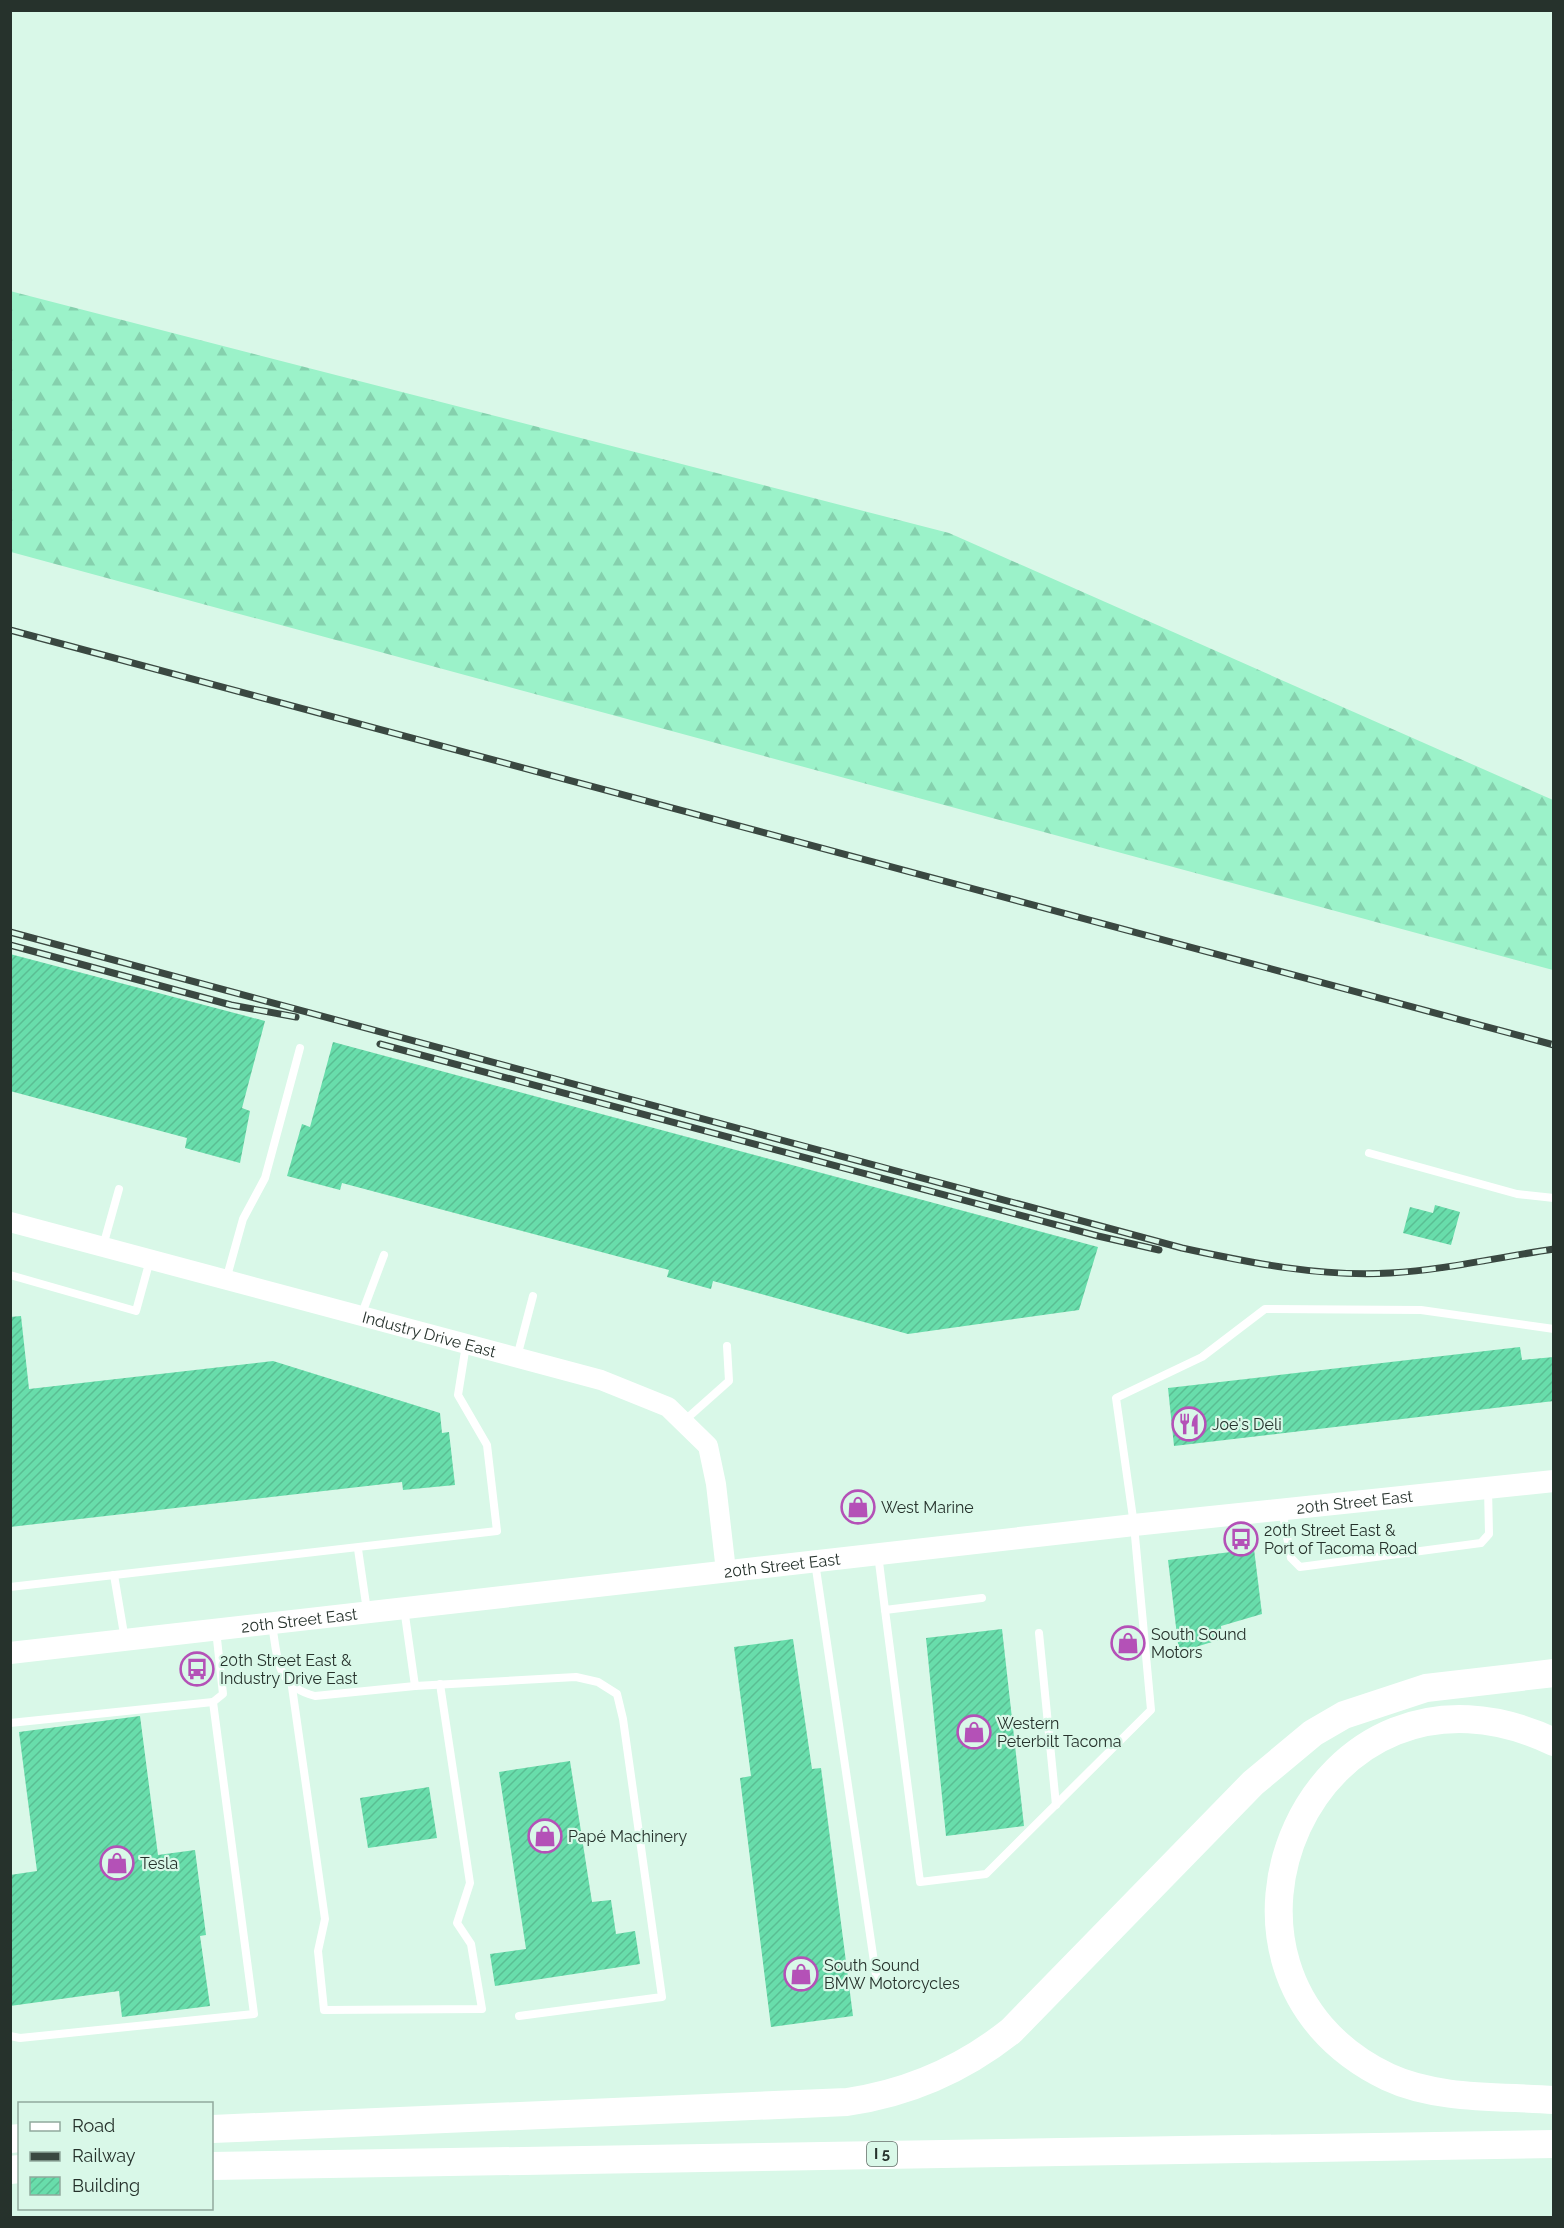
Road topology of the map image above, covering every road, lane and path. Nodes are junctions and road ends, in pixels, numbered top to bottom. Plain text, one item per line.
1 (300, 1048) dead end
2 (1369, 1153) dead end
3 (119, 1189) dead end
4 (1554, 1198) edge
5 (10, 1222) edge
6 (103, 1247) junction
7 (384, 1255) dead end
8 (150, 1260) junction
9 (10, 1275) edge
10 (226, 1280) junction
11 (533, 1296) dead end
12 (361, 1316) junction
13 (1554, 1329) edge
14 (466, 1345) junction
15 (727, 1346) dead end
16 (516, 1358) junction
17 (684, 1421) junction
18 (1554, 1481) edge
19 (1488, 1488) junction
20 (1282, 1509) junction
21 (1134, 1525) junction
22 (358, 1549) junction
23 (878, 1554) junction
24 (814, 1561) junction
25 (726, 1571) junction
26 (114, 1575) junction
27 (10, 1587) edge
28 (982, 1598) dead end
29 (404, 1608) junction
30 (885, 1610) junction
31 (367, 1612) junction
32 (272, 1623) junction
33 (216, 1630) junction
34 (1039, 1633) dead end
35 (125, 1640) junction
36 (10, 1653) edge
37 (1554, 1673) edge
38 (440, 1684) junction
39 (415, 1686) junction
40 (292, 1687) junction
41 (213, 1702) junction
42 (10, 1723) edge
43 (1554, 1742) edge
44 (1056, 1805) junction
45 (877, 1982) dead end
46 (519, 2016) dead end
47 (10, 2036) edge
48 (1554, 2100) edge
49 (213, 2128) edge
50 (1554, 2144) edge
51 (213, 2166) edge

1 - 10 lane
2 - 4 lane
3 - 6 lane
5 - 6 street, Industry Drive East
6 - 8 street, Industry Drive East
7 - 12 lane
8 - 9 lane
8 - 10 street, Industry Drive East
10 - 12 street, Industry Drive East
11 - 16 lane
12 - 14 street, Industry Drive East
13 - 21 lane
14 - 16 street, Industry Drive East
14 - 22 lane
15 - 17 lane
16 - 17 street, Industry Drive East
17 - 25 street, Industry Drive East
18 - 19 main road, 20th Street East
19 - 20 main road, 20th Street East
19 - 20 lane
20 - 21 main road, 20th Street East
21 - 23 main road, 20th Street East
21 - 44 lane
22 - 26 lane
22 - 31 lane
23 - 24 main road, 20th Street East
23 - 30 lane
24 - 25 main road, 20th Street East
24 - 45 lane
25 - 29 main road, 20th Street East
26 - 27 lane
26 - 35 lane
28 - 30 lane
29 - 31 main road, 20th Street East
29 - 39 lane
30 - 44 lane
31 - 32 main road, 20th Street East
32 - 33 main road, 20th Street East
32 - 40 lane
33 - 35 main road, 20th Street East
33 - 41 lane
34 - 44 lane
35 - 36 main road, 20th Street East
37 - 49 highway
38 - 39 lane
38 - 40 lane
38 - 46 lane
39 - 40 lane
41 - 42 lane
41 - 47 lane
43 - 48 highway
50 - 51 highway, I 5

